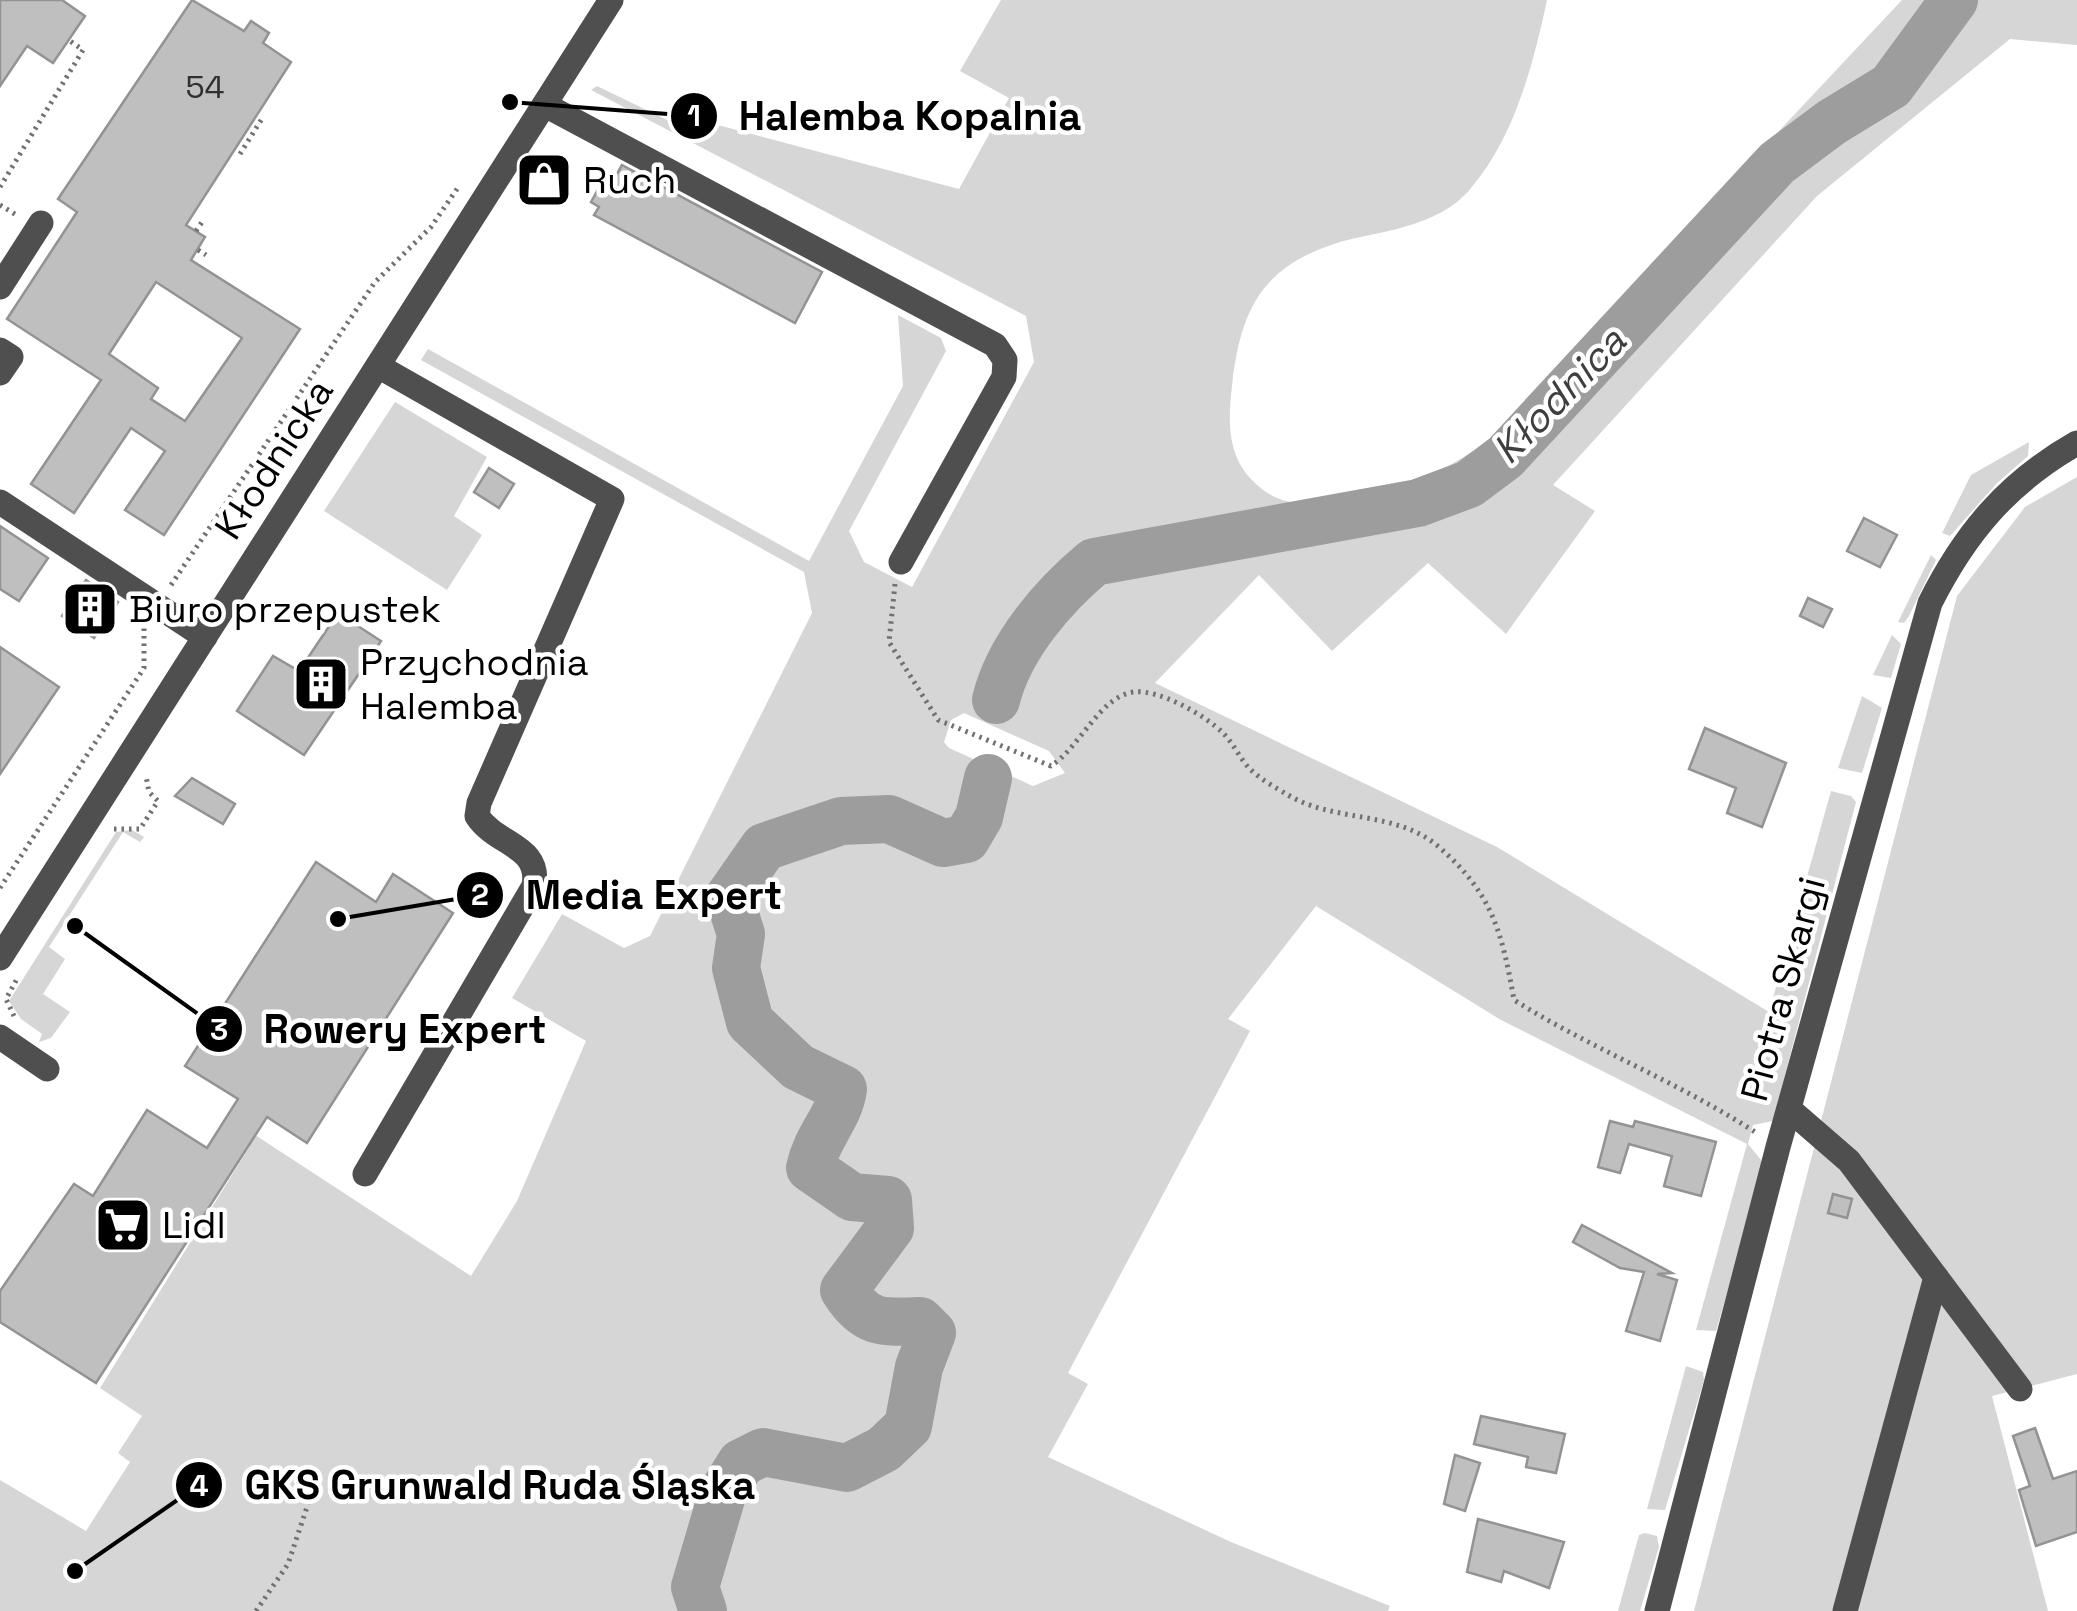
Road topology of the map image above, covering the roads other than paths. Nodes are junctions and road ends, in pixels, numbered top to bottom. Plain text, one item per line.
1 (611, 0) edge
2 (544, 105) junction
3 (41, 223) dead end
4 (0, 287) edge
5 (0, 350) edge
6 (378, 366) junction
7 (0, 373) edge
8 (2077, 443) edge
9 (0, 502) edge
10 (902, 562) road end
11 (205, 637) junction
12 (10, 965) edge
13 (10, 1044) edge
14 (48, 1069) dead end
15 (1789, 1109) junction
16 (365, 1174) dead end
17 (1936, 1277) junction
18 (2020, 1389) dead end
19 (1657, 1611) edge
20 (1845, 1611) edge

1 - 2 street, Kłodnicka
2 - 6 street, Kłodnicka
2 - 10 street
3 - 4 street
5 - 7 street
6 - 11 street, Kłodnicka
6 - 16 street
8 - 15 street, Piotra Skargi
9 - 11 street
11 - 12 street, Kłodnicka
13 - 14 street
15 - 17 street
15 - 19 street, Piotra Skargi
17 - 18 street
17 - 20 street

